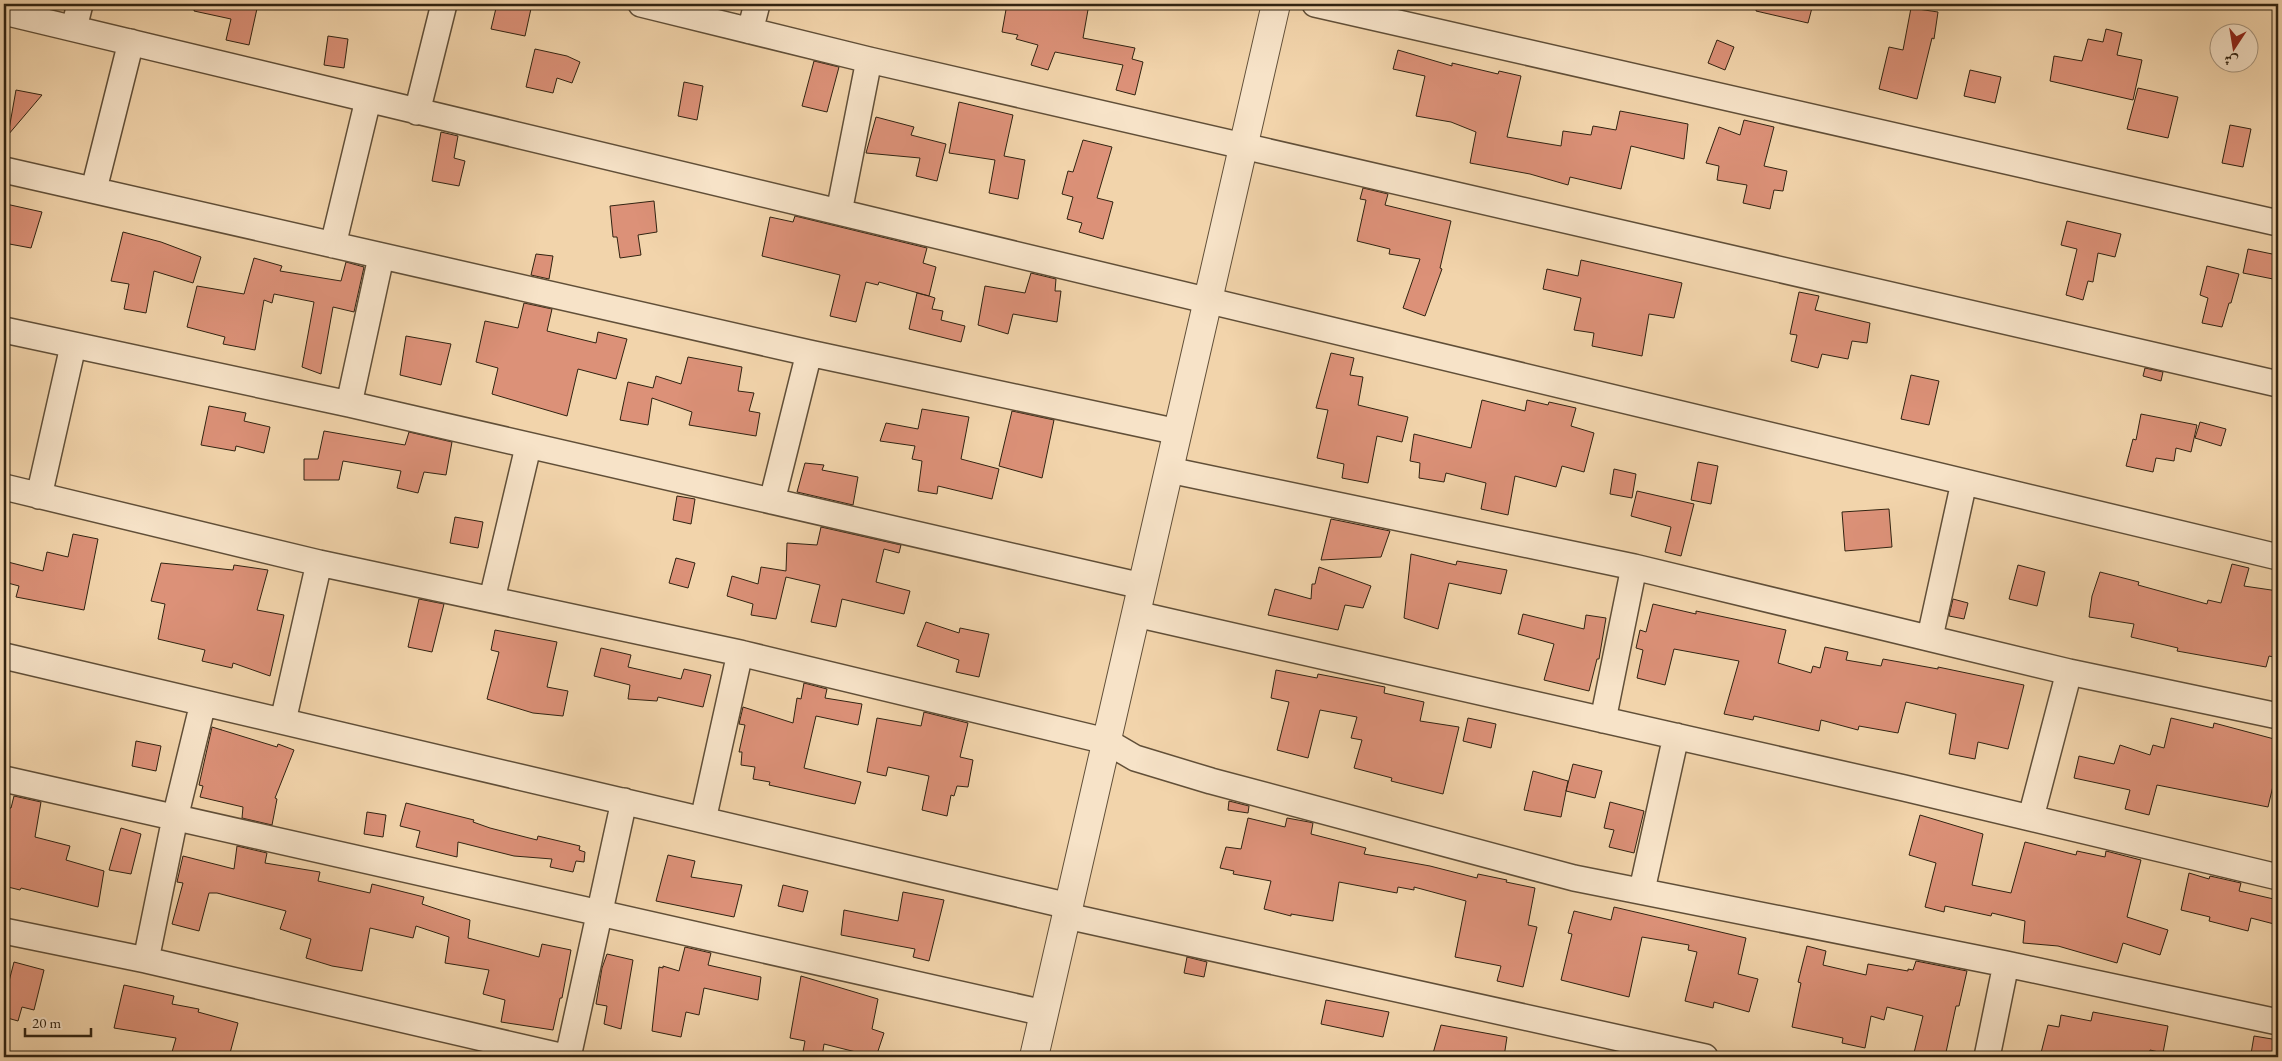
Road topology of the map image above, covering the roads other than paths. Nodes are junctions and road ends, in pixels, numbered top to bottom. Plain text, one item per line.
1 (80, 4) edge
2 (444, 4) edge
3 (641, 4) edge
4 (758, 4) edge
5 (1276, 4) edge
6 (1314, 4) edge
7 (4, 12) edge
8 (74, 28) junction
9 (750, 31) junction
10 (131, 42) junction
11 (869, 60) junction
12 (368, 100) junction
13 (418, 112) junction
14 (1243, 146) junction
15 (4, 170) edge
16 (94, 189) junction
17 (839, 212) junction
18 (2278, 223) edge
19 (333, 245) junction
20 (381, 257) junction
21 (1208, 300) junction
22 (4, 330) edge
23 (73, 346) junction
24 (809, 353) junction
25 (2278, 384) edge
26 (349, 404) junction
27 (1178, 432) junction
28 (528, 447) junction
29 (1169, 470) junction
30 (1964, 482) junction
31 (4, 487) edge
32 (39, 496) junction
33 (772, 501) junction
34 (2278, 557) edge
35 (319, 563) junction
36 (1634, 567) junction
37 (1142, 586) junction
38 (492, 599) junction
39 (1136, 614) junction
40 (1930, 637) junction
41 (740, 653) junction
42 (4, 656) edge
43 (2069, 672) junction
44 (203, 703) junction
45 (2278, 716) edge
46 (1603, 720) junction
47 (283, 721) junction
48 (1676, 736) junction
49 (1106, 741) junction
50 (4, 779) edge
51 (624, 801) junction
52 (2031, 817) junction
53 (175, 818) junction
54 (703, 820) junction
55 (2278, 877) edge
56 (1642, 890) junction
57 (1068, 911) junction
58 (600, 913) junction
59 (4, 932) edge
60 (146, 960) junction
61 (2006, 964) junction
62 (1044, 1013) junction
63 (2278, 1022) edge
64 (564, 1057) edge
65 (568, 1057) edge
66 (1036, 1057) edge
67 (1705, 1057) edge
68 (1987, 1057) edge

1 - 8 street
2 - 13 street
3 - 9 street
4 - 9 street
5 - 14 street
6 - 18 street
7 - 8 street
8 - 10 street
9 - 11 street
10 - 12 street
10 - 16 street
11 - 14 street
11 - 17 street
12 - 13 street
12 - 19 street
13 - 17 street
14 - 21 street
14 - 25 street
15 - 16 street
16 - 19 street
17 - 21 street
19 - 20 street
20 - 24 street
20 - 26 street
21 - 27 street
21 - 30 street
22 - 23 street
23 - 26 street
23 - 32 street
24 - 27 street
24 - 33 street
26 - 28 street
27 - 29 street
28 - 33 street
28 - 38 street
29 - 36 street
29 - 37 street
30 - 34 street
30 - 40 street
31 - 32 street
32 - 35 street
33 - 37 street
35 - 38 street
35 - 47 street
36 - 40 street
36 - 46 street
37 - 39 street
38 - 41 street
39 - 46 street
39 - 49 street
40 - 43 street
41 - 49 street
41 - 54 street
42 - 44 street
43 - 45 street
43 - 52 street
44 - 47 street
44 - 53 street
46 - 48 street
47 - 51 street
48 - 52 street
48 - 56 street
49 - 56 street
49 - 57 street
50 - 53 street
51 - 54 street
51 - 58 street
52 - 55 street
53 - 58 street
53 - 60 street
54 - 57 street
56 - 61 street
57 - 62 street
57 - 67 street
58 - 62 street
58 - 65 street
59 - 60 street
60 - 64 street
61 - 63 street
61 - 68 street
62 - 66 street

